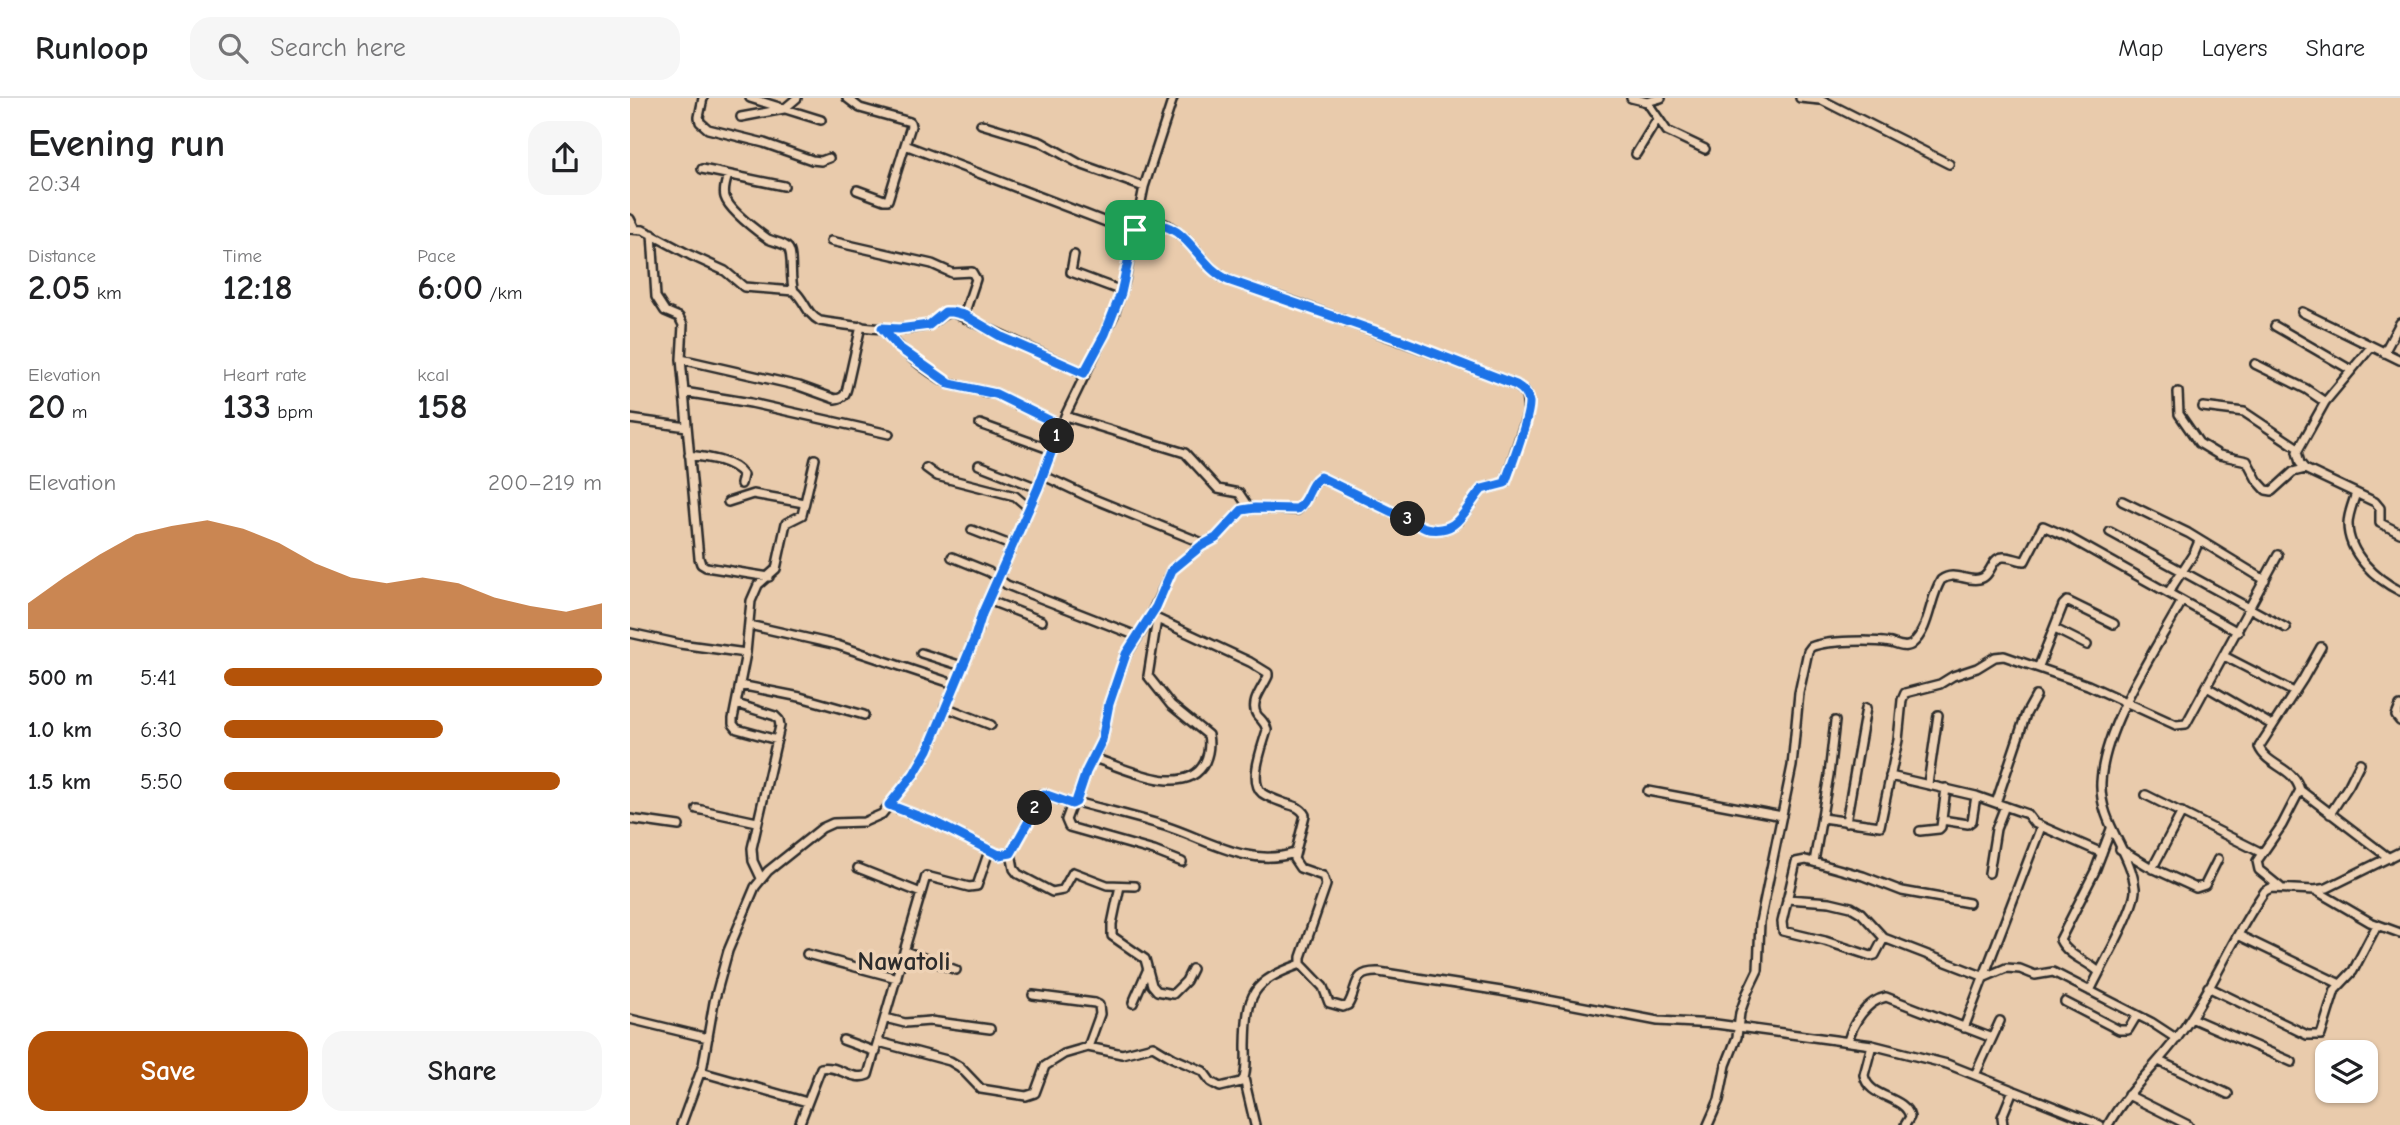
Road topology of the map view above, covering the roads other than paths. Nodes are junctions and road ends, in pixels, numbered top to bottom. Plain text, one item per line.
1 (703, 98) edge
2 (750, 98) edge
3 (797, 98) edge
4 (847, 98) edge
5 (1173, 98) edge
6 (1631, 98) edge
7 (1661, 98) edge
8 (1800, 98) edge
9 (1820, 99) edge
10 (1647, 102) junction
11 (784, 109) junction
12 (741, 117) dead end
13 (1658, 118) junction
14 (821, 120) dead end
15 (981, 124) dead end
16 (905, 145) junction
17 (1705, 149) dead end
18 (1636, 154) dead end
19 (829, 158) dead end
20 (1949, 164) dead end
21 (702, 169) dead end
22 (728, 175) junction
23 (784, 186) dead end
24 (1144, 187) junction
25 (857, 190) dead end
26 (630, 219) edge
27 (632, 229) edge
28 (1135, 230) junction
29 (652, 234) junction
30 (831, 241) dead end
31 (1074, 255) dead end
32 (793, 291) junction
33 (1122, 291) junction
34 (2302, 312) dead end
35 (964, 315) junction
36 (2400, 323) edge
37 (861, 326) junction
38 (2275, 326) dead end
39 (882, 328) junction
40 (2371, 347) junction
41 (2384, 353) junction
42 (681, 359) junction
43 (2400, 359) edge
44 (2255, 364) dead end
45 (2351, 370) junction
46 (1084, 373) junction
47 (684, 392) junction
48 (2178, 392) dead end
49 (2325, 402) junction
50 (2203, 407) dead end
51 (1065, 416) junction
52 (630, 419) edge
53 (980, 424) dead end
54 (1061, 426) junction
55 (687, 427) junction
56 (889, 434) dead end
57 (2298, 448) junction
58 (1052, 450) junction
59 (688, 455) junction
60 (815, 459) dead end
61 (979, 465) dead end
62 (926, 468) dead end
63 (2305, 469) junction
64 (1042, 475) junction
65 (741, 484) dead end
66 (1038, 488) junction
67 (2356, 493) junction
68 (2122, 501) dead end
69 (728, 502) dead end
70 (804, 503) junction
71 (1029, 508) junction
72 (1249, 508) junction
73 (972, 530) dead end
74 (2110, 532) dead end
75 (2400, 533) edge
76 (2199, 541) junction
77 (1205, 544) junction
78 (1013, 546) junction
79 (2278, 555) dead end
80 (952, 557) dead end
81 (2181, 570) junction
82 (769, 577) junction
83 (998, 579) junction
84 (2265, 580) junction
85 (2400, 590) edge
86 (2168, 593) junction
87 (988, 600) junction
88 (2182, 601) junction
89 (2250, 608) junction
90 (1154, 617) junction
91 (1042, 621) dead end
92 (2114, 624) dead end
93 (749, 625) junction
94 (2286, 628) dead end
95 (2055, 629) junction
96 (2238, 632) junction
97 (630, 633) edge
98 (1137, 636) junction
99 (2087, 645) dead end
100 (2321, 646) dead end
101 (746, 653) junction
102 (921, 653) dead end
103 (2224, 656) junction
104 (962, 666) junction
105 (2039, 666) junction
106 (954, 684) junction
107 (740, 685) junction
108 (2207, 687) junction
109 (2294, 692) junction
110 (2036, 696) dead end
111 (2127, 702) junction
112 (737, 704) junction
113 (2400, 706) edge
114 (945, 707) junction
115 (1866, 708) dead end
116 (864, 715) dead end
117 (1938, 715) dead end
118 (1835, 721) dead end
119 (2400, 721) edge
120 (991, 725) dead end
121 (2273, 725) junction
122 (777, 740) junction
123 (1094, 758) junction
124 (2360, 763) dead end
125 (1890, 776) junction
126 (1928, 783) junction
127 (1946, 788) junction
128 (2300, 790) junction
129 (1648, 791) dead end
130 (2146, 795) dead end
131 (1976, 796) junction
132 (1074, 803) junction
133 (1996, 803) junction
134 (889, 805) junction
135 (2006, 806) junction
136 (697, 809) dead end
137 (2182, 812) junction
138 (2330, 814) junction
139 (1782, 816) junction
140 (1822, 818) junction
141 (630, 819) edge
142 (1942, 820) junction
143 (757, 822) junction
144 (1846, 822) junction
145 (679, 826) dead end
146 (2041, 827) junction
147 (2111, 829) junction
148 (1920, 831) dead end
149 (2120, 849) junction
150 (989, 851) junction
151 (1011, 853) junction
152 (1294, 853) junction
153 (2102, 853) junction
154 (2262, 853) junction
155 (2396, 857) edge
156 (2218, 859) dead end
157 (1182, 862) dead end
158 (1814, 862) junction
159 (858, 868) dead end
160 (2152, 869) junction
161 (1989, 873) dead end
162 (761, 878) junction
163 (1120, 886) junction
164 (1136, 886) dead end
165 (2280, 887) junction
166 (2315, 890) junction
167 (921, 894) junction
168 (1787, 899) junction
169 (1969, 903) dead end
170 (2377, 925) junction
171 (2400, 933) edge
172 (2238, 935) junction
173 (1884, 938) junction
174 (905, 951) junction
175 (807, 954) dead end
176 (1301, 964) junction
177 (1149, 965) junction
178 (1192, 969) dead end
179 (956, 970) dead end
180 (2099, 972) junction
181 (1984, 977) junction
182 (897, 978) junction
183 (2340, 984) junction
184 (2208, 987) junction
185 (2090, 991) junction
186 (1033, 995) dead end
187 (2065, 1002) dead end
188 (1133, 1003) dead end
189 (2137, 1015) junction
190 (885, 1018) junction
191 (2191, 1018) junction
192 (630, 1019) edge
193 (2000, 1021) dead end
194 (1738, 1027) junction
195 (1964, 1028) junction
196 (990, 1029) dead end
197 (708, 1038) junction
198 (1992, 1038) junction
199 (2177, 1039) junction
200 (843, 1040) dead end
201 (1848, 1041) junction
202 (879, 1042) junction
203 (1872, 1045) junction
204 (1088, 1047) junction
205 (876, 1052) junction
206 (2159, 1061) junction
207 (2292, 1062) dead end
208 (701, 1072) junction
209 (1975, 1075) junction
210 (1244, 1079) junction
211 (2013, 1090) junction
212 (2228, 1094) dead end
213 (2128, 1096) junction
214 (807, 1102) junction
215 (681, 1125) edge
216 (799, 1125) edge
217 (1255, 1125) edge
218 (1708, 1125) edge
219 (1905, 1125) edge
220 (2003, 1125) edge
221 (2100, 1125) edge
222 (2108, 1125) edge
223 (2188, 1125) edge

1 - 19 street
2 - 11 street
3 - 11 street
4 - 16 street
5 - 24 street
6 - 10 street
7 - 10 street
8 - 9 street
9 - 20 street
10 - 13 street
11 - 12 street
11 - 14 street
13 - 17 street
13 - 18 street
15 - 24 street
16 - 25 street
16 - 28 street
21 - 22 street
22 - 23 street
22 - 32 street
24 - 28 street
26 - 27 street
27 - 29 street
28 - 33 street
28 - 72 street
29 - 32 street
29 - 42 street
30 - 35 street
31 - 33 street
32 - 37 street
33 - 46 street
34 - 40 street
35 - 39 street
35 - 46 street
36 - 41 street
37 - 39 street
37 - 42 street
38 - 45 street
39 - 54 street
40 - 41 street
40 - 45 street
41 - 43 street
42 - 47 street
44 - 49 street
45 - 49 street
46 - 51 street
47 - 55 street
47 - 56 street
48 - 63 street
49 - 57 street
50 - 57 street
51 - 54 street
51 - 72 street
52 - 55 street
53 - 58 street
54 - 58 street
55 - 59 street
57 - 63 street
58 - 64 street
59 - 65 street
59 - 82 street
60 - 70 street
61 - 66 street
62 - 71 street
63 - 67 street
64 - 66 street
64 - 77 street
66 - 71 street
67 - 75 street
67 - 85 street
68 - 76 street
69 - 70 street
70 - 82 street
71 - 78 street
72 - 77 street
73 - 78 street
74 - 81 street
76 - 81 street
76 - 84 street
77 - 90 street
78 - 83 street
79 - 84 street
80 - 83 street
81 - 86 street
81 - 89 street
82 - 93 street
83 - 87 street
83 - 98 street
84 - 89 street
86 - 88 street
86 - 139 street
87 - 91 street
87 - 104 street
88 - 96 street
88 - 111 street
89 - 94 street
89 - 96 street
90 - 98 street
90 - 123 street
90 - 152 street
92 - 95 street
93 - 101 street
93 - 106 street
95 - 99 street
95 - 105 street
96 - 103 street
97 - 101 street
98 - 123 street
100 - 109 street
101 - 107 street
102 - 104 street
103 - 108 street
103 - 109 street
104 - 106 street
105 - 111 street
105 - 125 street
106 - 114 street
107 - 112 street
107 - 116 street
108 - 111 street
108 - 121 street
109 - 121 street
110 - 133 street
111 - 147 street
112 - 122 street
112 - 122 street
113 - 119 street
114 - 120 street
114 - 134 street
115 - 144 street
117 - 126 street
118 - 140 street
121 - 128 street
122 - 143 street
123 - 132 street
124 - 138 street
125 - 126 street
125 - 144 street
126 - 127 street
127 - 131 street
127 - 142 street
128 - 138 street
128 - 154 street
129 - 139 street
130 - 137 street
131 - 133 street
131 - 142 street
132 - 151 street
132 - 152 street
132 - 157 street
133 - 135 street
134 - 150 street
134 - 162 street
135 - 146 street
135 - 161 street
136 - 143 street
137 - 154 street
137 - 160 street
138 - 155 street
139 - 194 street
140 - 144 street
140 - 158 street
141 - 145 street
142 - 148 street
143 - 162 street
146 - 153 street
146 - 181 street
147 - 149 street
147 - 153 street
149 - 160 street
149 - 180 street
150 - 151 street
150 - 167 street
151 - 163 street
152 - 176 street
153 - 180 street
154 - 165 street
155 - 166 street
156 - 160 street
158 - 168 street
158 - 169 street
159 - 167 street
162 - 197 street
163 - 164 street
163 - 177 street
165 - 166 street
165 - 172 street
166 - 170 street
167 - 174 street
168 - 173 street
168 - 173 street
170 - 171 street
170 - 183 street
172 - 183 street
172 - 184 street
173 - 181 street
174 - 179 street
174 - 182 street
175 - 182 street
176 - 194 street
176 - 210 street
177 - 178 street
177 - 188 street
180 - 185 street
181 - 185 street
181 - 195 street
182 - 190 street
183 - 184 street
184 - 191 street
185 - 189 street
186 - 204 street
187 - 189 street
189 - 199 street
190 - 196 street
190 - 202 street
191 - 199 street
191 - 207 street
192 - 197 street
193 - 198 street
194 - 201 street
194 - 218 street
195 - 198 street
195 - 201 street
197 - 208 street
198 - 209 street
199 - 206 street
200 - 205 street
201 - 203 street
202 - 204 street
202 - 205 street
203 - 209 street
203 - 219 street
204 - 210 street
205 - 214 street
206 - 212 street
206 - 213 street
208 - 214 street
208 - 215 street
209 - 211 street
210 - 217 street
211 - 220 street
211 - 221 street
213 - 222 street
213 - 223 street
214 - 216 street

